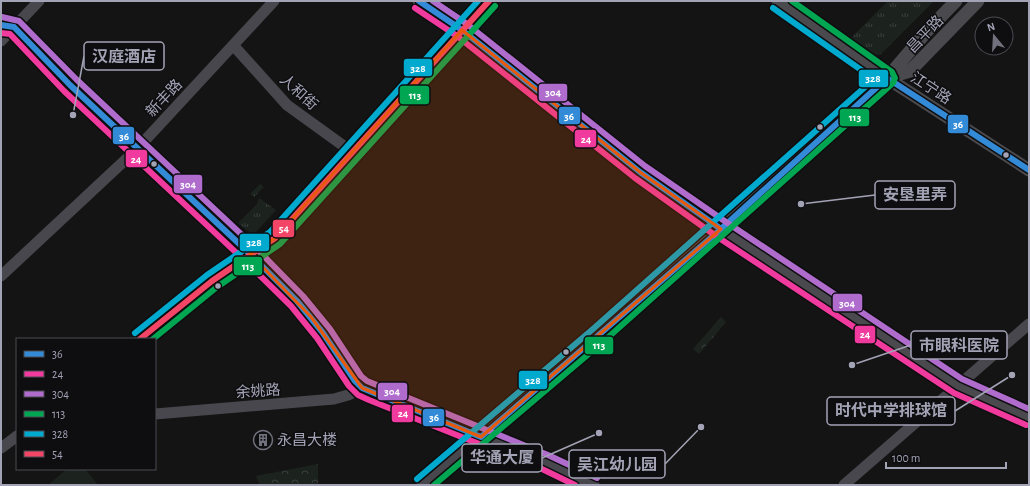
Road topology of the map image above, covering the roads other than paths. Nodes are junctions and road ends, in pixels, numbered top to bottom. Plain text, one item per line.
1 (39, 1) edge
2 (274, 1) edge
3 (419, 1) edge
4 (489, 1) edge
5 (778, 1) edge
6 (956, 1) edge
7 (978, 1) edge
8 (1, 24) edge
9 (14, 27) junction
10 (462, 30) junction
11 (1, 41) edge
12 (233, 45) junction
13 (887, 78) junction
14 (137, 149) junction
15 (352, 152) junction
16 (1029, 170) edge
17 (721, 229) junction
18 (250, 254) junction
19 (1, 276) edge
20 (1029, 324) edge
21 (141, 338) edge
22 (958, 386) junction
23 (362, 388) junction
24 (156, 414) edge
25 (1029, 418) edge
26 (16, 437) edge
27 (481, 437) junction
28 (1, 448) edge
29 (422, 485) edge
30 (594, 485) edge
31 (844, 485) edge

1 - 9 street
2 - 12 street, 新丰路
3 - 10 main road
4 - 10 street
5 - 13 main road, 江宁路
6 - 13 main road, 昌平路
7 - 13 main road, 昌平路
8 - 9 street
9 - 11 street
9 - 14 street
10 - 15 street
10 - 17 main road
12 - 14 street, 新丰路
12 - 15 street, 人和街
13 - 16 main road, 江宁路
13 - 17 street, 昌平路
14 - 18 street
14 - 19 street, 新丰路
15 - 18 street
17 - 22 main road
17 - 27 street, 昌平路
18 - 21 street
18 - 23 street
20 - 22 street
22 - 25 main road
22 - 31 street
23 - 24 street, 余姚路
23 - 27 street
26 - 28 street
27 - 29 street, 昌平路
27 - 30 street

